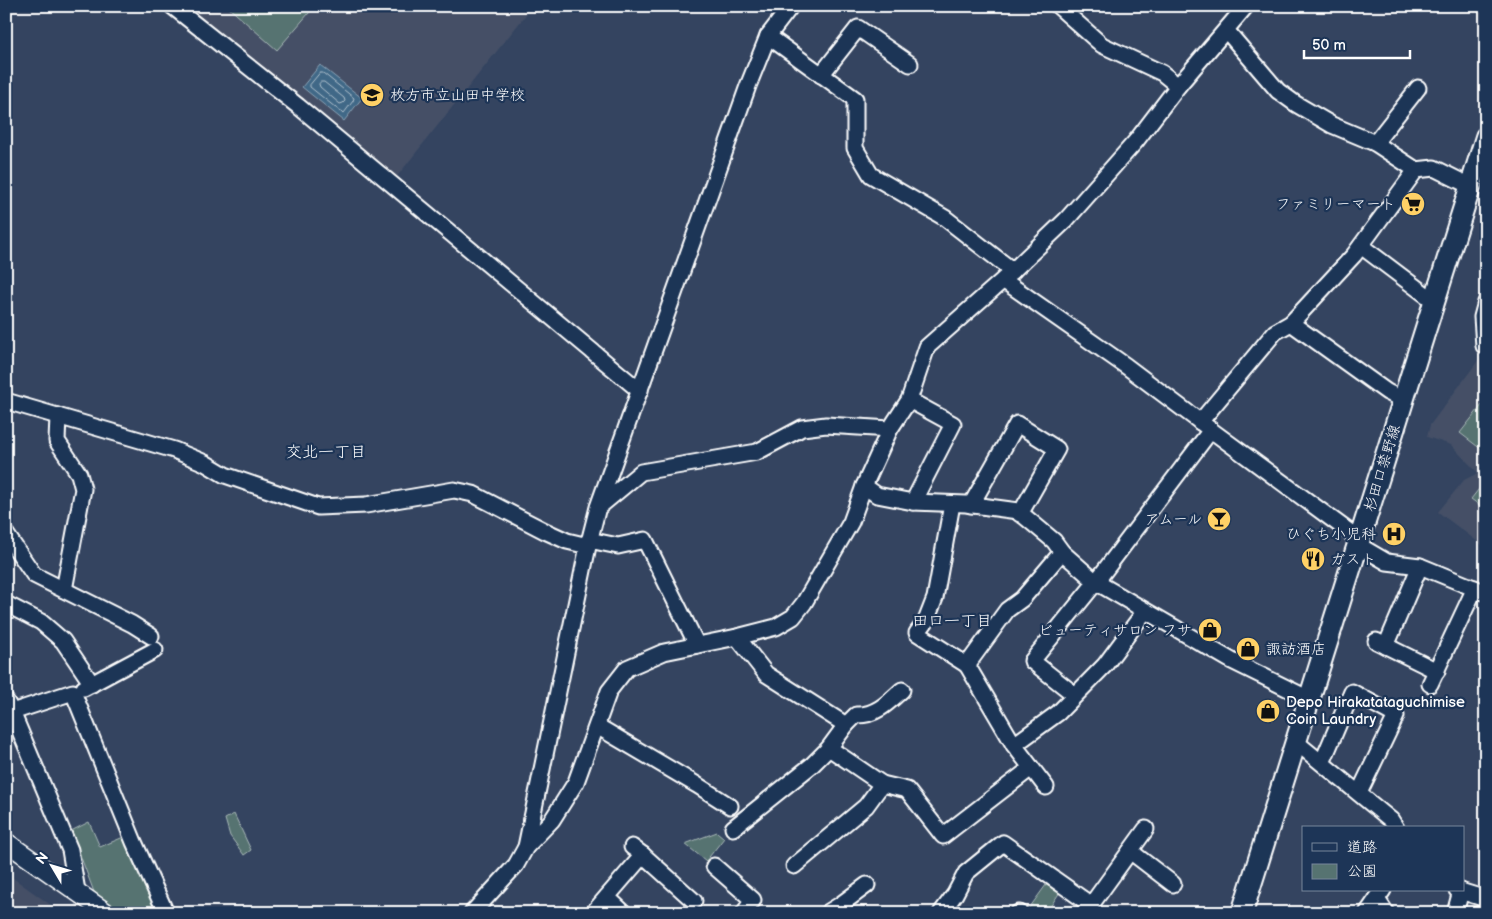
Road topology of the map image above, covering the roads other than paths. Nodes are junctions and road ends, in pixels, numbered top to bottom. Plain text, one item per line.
1 (172, 6) edge
2 (791, 6) edge
3 (1058, 6) edge
4 (1246, 6) edge
5 (1226, 30) junction
6 (768, 36) junction
7 (910, 64) dead end
8 (821, 74) junction
9 (1178, 86) junction
10 (1418, 88) dead end
11 (1486, 137) edge
12 (1375, 143) junction
13 (1416, 170) junction
14 (1470, 186) junction
15 (1360, 246) junction
16 (1008, 276) junction
17 (1434, 301) junction
18 (1486, 302) edge
19 (1291, 322) junction
20 (1484, 346) dead end
21 (640, 390) junction
22 (909, 400) junction
23 (1403, 400) junction
24 (6, 401) edge
25 (58, 416) junction
26 (1206, 426) junction
27 (890, 429) junction
28 (864, 486) junction
29 (913, 502) junction
30 (952, 504) junction
31 (971, 505) junction
32 (598, 507) junction
33 (1020, 514) junction
34 (6, 534) edge
35 (1359, 542) junction
36 (588, 543) junction
37 (1062, 552) junction
38 (1420, 566) junction
39 (1096, 582) junction
40 (64, 590) junction
41 (1480, 590) edge
42 (8, 605) dead end
43 (1145, 611) junction
44 (737, 637) junction
45 (697, 645) junction
46 (968, 665) junction
47 (92, 684) junction
48 (902, 690) dead end
49 (73, 692) junction
50 (1075, 696) junction
51 (1309, 699) junction
52 (8, 705) edge
53 (846, 725) junction
54 (597, 726) junction
55 (1296, 742) junction
56 (1014, 745) junction
57 (829, 748) junction
58 (1322, 763) junction
59 (1031, 768) junction
60 (882, 784) junction
61 (1046, 787) dead end
62 (1359, 793) junction
63 (730, 806) dead end
64 (1395, 826) edge
65 (733, 828) dead end
66 (1146, 829) dead end
67 (6, 842) edge
68 (526, 847) junction
69 (1130, 851) junction
70 (714, 866) dead end
71 (794, 866) dead end
72 (1173, 884) dead end
73 (867, 885) dead end
74 (77, 891) junction
75 (1459, 892) edge
76 (1462, 892) edge
77 (1380, 895) edge
78 (607, 897) junction
79 (1486, 899) edge
80 (694, 902) dead end
81 (1088, 909) edge
82 (838, 910) edge
83 (107, 913) edge
84 (166, 913) edge
85 (472, 913) edge
86 (593, 913) edge
87 (624, 913) edge
88 (744, 913) edge
89 (941, 913) edge
90 (1242, 913) edge
91 (1367, 913) edge
92 (1386, 913) edge
93 (1455, 913) edge

1 - 21 street
2 - 6 street
3 - 9 street
4 - 5 street
5 - 9 street
5 - 12 street
6 - 8 street
6 - 21 street
7 - 8 street
8 - 16 street
9 - 16 street
10 - 12 street
11 - 14 main road, 杉田口禁野線
12 - 13 street
13 - 14 street
13 - 15 street
14 - 17 main road, 杉田口禁野線
15 - 17 street
15 - 19 street
16 - 22 street
16 - 26 street
17 - 23 main road, 杉田口禁野線
18 - 20 street
19 - 23 street
19 - 26 street
21 - 32 street
22 - 27 street
22 - 29 street
23 - 35 main road, 杉田口禁野線
24 - 25 street
25 - 36 street
25 - 40 street
26 - 35 street
26 - 39 street
27 - 28 street
27 - 32 street
28 - 29 street
28 - 44 street
29 - 30 street
30 - 31 street
30 - 46 street
31 - 33 street
31 - 33 street
32 - 36 street
33 - 37 street
34 - 40 street
35 - 38 street
35 - 51 main road, 杉田口禁野線
36 - 45 street
36 - 68 street
37 - 39 street
37 - 46 street
38 - 41 street
38 - 41 street
39 - 43 street
39 - 50 street
40 - 47 street
42 - 47 street
43 - 50 street
43 - 51 street
44 - 45 street
44 - 53 street
45 - 54 street
46 - 56 street
47 - 49 street
48 - 53 street
49 - 52 street
49 - 84 street
50 - 56 street
51 - 55 main road, 杉田口禁野線
52 - 74 street
53 - 57 street
54 - 63 street
54 - 68 street
55 - 58 street
55 - 90 main road, 杉田口禁野線
56 - 59 street
57 - 60 street
57 - 65 street
58 - 62 street
58 - 62 street
59 - 60 street
59 - 61 street
60 - 71 street
62 - 64 street
66 - 69 street
67 - 74 street
68 - 85 street
69 - 72 street
69 - 81 street
70 - 88 street
73 - 82 street
74 - 83 street
75 - 93 street
76 - 79 street
77 - 91 street
77 - 92 street
78 - 80 street
78 - 86 street
78 - 87 street
81 - 89 street

